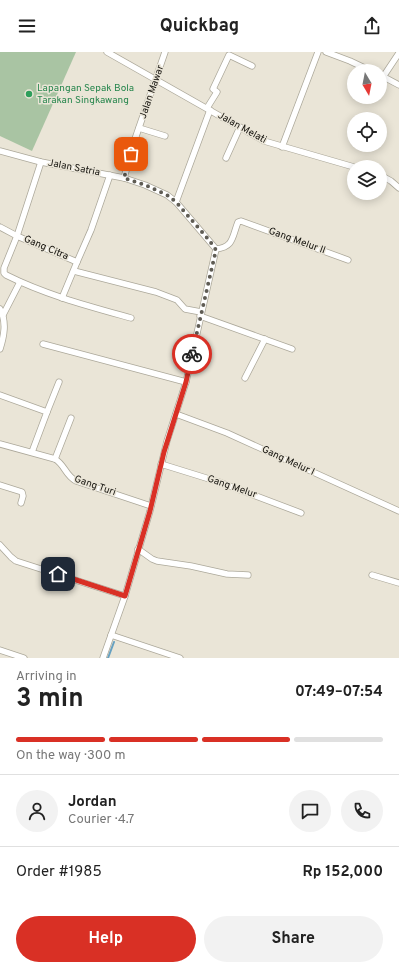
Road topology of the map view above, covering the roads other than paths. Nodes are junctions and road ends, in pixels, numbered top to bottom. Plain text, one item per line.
1 (107, 52) edge
2 (165, 52) edge
3 (223, 52) edge
4 (318, 52) edge
5 (326, 52) edge
6 (399, 53) edge
7 (230, 55) junction
8 (356, 64) edge
9 (252, 66) dead end
10 (387, 69) edge
11 (387, 79) edge
12 (156, 80) junction
13 (399, 85) edge
14 (209, 109) junction
15 (240, 127) junction
16 (139, 128) junction
17 (165, 136) dead end
18 (282, 147) junction
19 (0, 152) edge
20 (226, 158) dead end
21 (41, 162) junction
22 (347, 165) edge
23 (110, 175) junction
24 (124, 178) junction
25 (387, 179) edge
26 (399, 188) edge
27 (176, 202) junction
28 (0, 227) edge
29 (17, 236) junction
30 (216, 250) junction
31 (0, 260) edge
32 (348, 260) dead end
33 (7, 261) junction
34 (77, 262) junction
35 (74, 271) junction
36 (20, 282) junction
37 (62, 298) junction
38 (1, 312) edge
39 (201, 314) junction
40 (131, 318) dead end
41 (265, 339) junction
42 (44, 344) dead end
43 (0, 349) edge
44 (292, 349) dead end
45 (245, 378) dead end
46 (59, 382) dead end
47 (186, 382) junction
48 (0, 394) edge
49 (46, 412) junction
50 (176, 414) junction
51 (70, 418) dead end
52 (0, 444) edge
53 (32, 452) junction
54 (55, 459) junction
55 (161, 464) junction
56 (0, 485) edge
57 (21, 502) dead end
58 (151, 506) junction
59 (399, 511) edge
60 (301, 514) dead end
61 (0, 545) edge
62 (138, 549) junction
63 (248, 575) dead end
64 (372, 575) dead end
65 (399, 583) edge
66 (125, 596) junction
67 (111, 635) junction
68 (0, 650) edge
69 (24, 658) edge
70 (103, 658) edge
71 (180, 658) edge

1 - 12 street, Jalan Melati
2 - 12 street, Jalan Mawar
3 - 7 street
4 - 18 street
5 - 8 street
6 - 10 street
7 - 9 street
7 - 14 street
11 - 13 street
12 - 14 street, Jalan Melati
12 - 16 street, Jalan Mawar
14 - 15 street, Jalan Melati
14 - 27 street
15 - 18 street, Jalan Melati
15 - 20 street
16 - 17 street
16 - 24 street, Jalan Mawar
18 - 22 street, Jalan Melati
19 - 21 street, Jalan Satria
21 - 23 street, Jalan Satria
21 - 29 street
23 - 24 street, Jalan Satria
23 - 34 street
24 - 27 street, Jalan Satria
25 - 26 street
27 - 30 street, Jalan Satria
28 - 29 street, Gang Citra
29 - 33 street
29 - 34 street, Gang Citra
30 - 32 street, Gang Melur II
30 - 39 street
31 - 33 street
33 - 36 street
34 - 35 street, Gang Citra
35 - 37 street, Gang Citra
35 - 39 street
36 - 37 street
36 - 38 street
37 - 40 street
38 - 43 street
39 - 41 street
39 - 47 street
41 - 44 street
41 - 45 street
42 - 47 street
46 - 49 street
47 - 50 street
48 - 49 street
49 - 53 street
50 - 55 street
50 - 59 street, Gang Melur I
51 - 54 street
52 - 53 street
53 - 54 street
54 - 58 street, Gang Turi
55 - 58 street
55 - 60 street, Gang Melur
56 - 57 street
58 - 62 street
61 - 66 street
62 - 63 street
62 - 66 street
64 - 65 street
66 - 67 street
67 - 70 street
67 - 71 street
68 - 69 street

